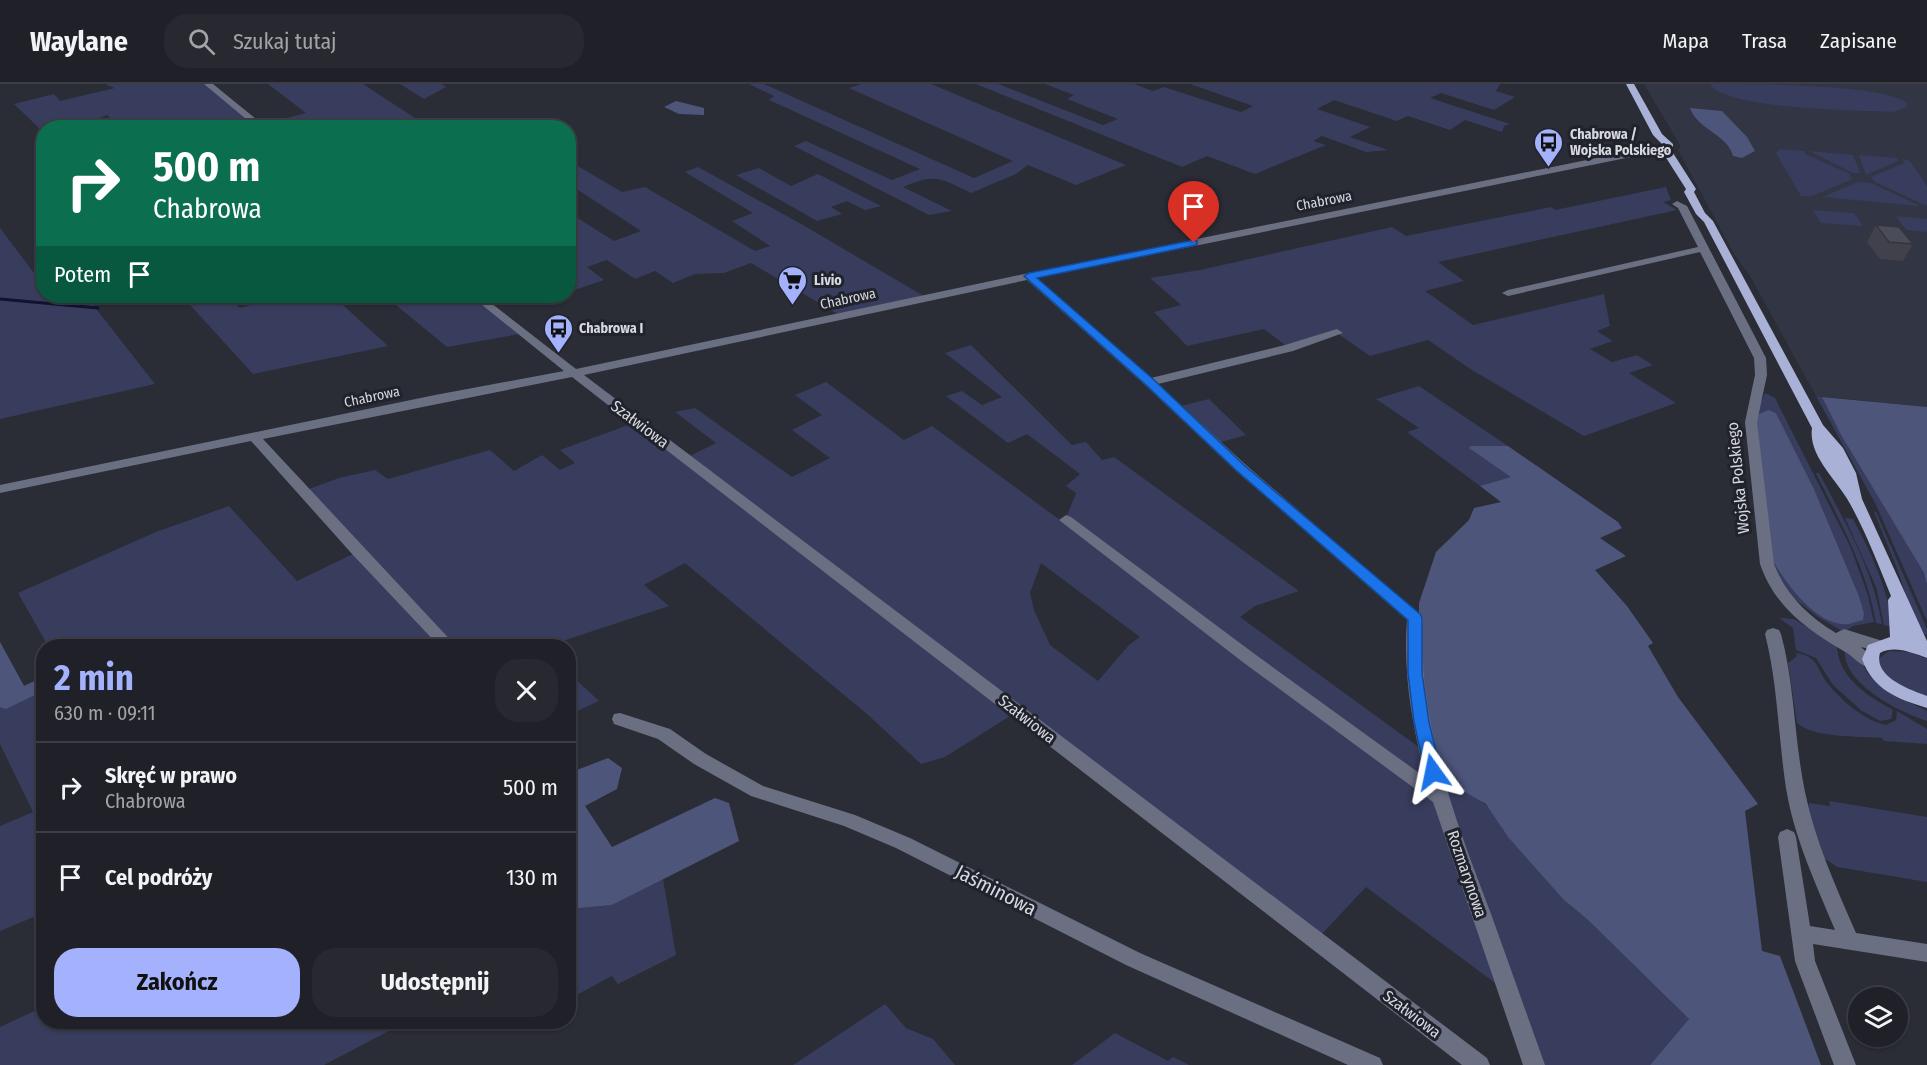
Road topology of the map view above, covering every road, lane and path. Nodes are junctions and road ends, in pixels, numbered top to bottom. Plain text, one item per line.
1 (208, 84) edge
2 (1630, 84) edge
3 (253, 120) edge
4 (1668, 153) junction
5 (1677, 204) dead end
6 (1705, 248) junction
7 (1029, 276) junction
8 (1508, 293) dead end
9 (485, 303) edge
10 (1337, 333) dead end
11 (574, 373) junction
12 (1149, 382) junction
13 (254, 437) junction
14 (0, 489) edge
15 (1066, 520) dead end
16 (1897, 594) junction
17 (1803, 616) junction
18 (1773, 634) dead end
19 (441, 639) edge
20 (1886, 645) junction
21 (1927, 652) edge
22 (1869, 662) junction
23 (1927, 704) edge
24 (620, 719) dead end
25 (1441, 798) junction
26 (1787, 837) dead end
27 (1802, 934) junction
28 (1849, 941) junction
29 (1927, 953) edge
30 (1372, 1065) edge
31 (1479, 1065) edge
32 (1534, 1065) edge
33 (1845, 1065) edge

1 - 3 street
2 - 4 main road
4 - 7 street, Chabrowa
4 - 16 main road
5 - 6 street, Wojska Polskiego
6 - 8 street
6 - 17 street, Wojska Polskiego
7 - 11 street, Chabrowa
7 - 12 street, Rozmarynowa
9 - 11 street, Szałwiowa
10 - 12 street
11 - 13 street, Chabrowa
11 - 31 street, Szałwiowa
12 - 25 street, Rozmarynowa
13 - 14 street, Chabrowa
13 - 19 street
15 - 25 street
16 - 20 main road
16 - 21 main road
17 - 20 street, Wojska Polskiego
17 - 22 street, Wojska Polskiego
18 - 28 street
20 - 21 main road
20 - 22 main road
22 - 23 main road
24 - 30 street, Jaśminowa
25 - 32 street, Rozmarynowa
26 - 27 street
27 - 28 street
27 - 33 street
28 - 29 street

